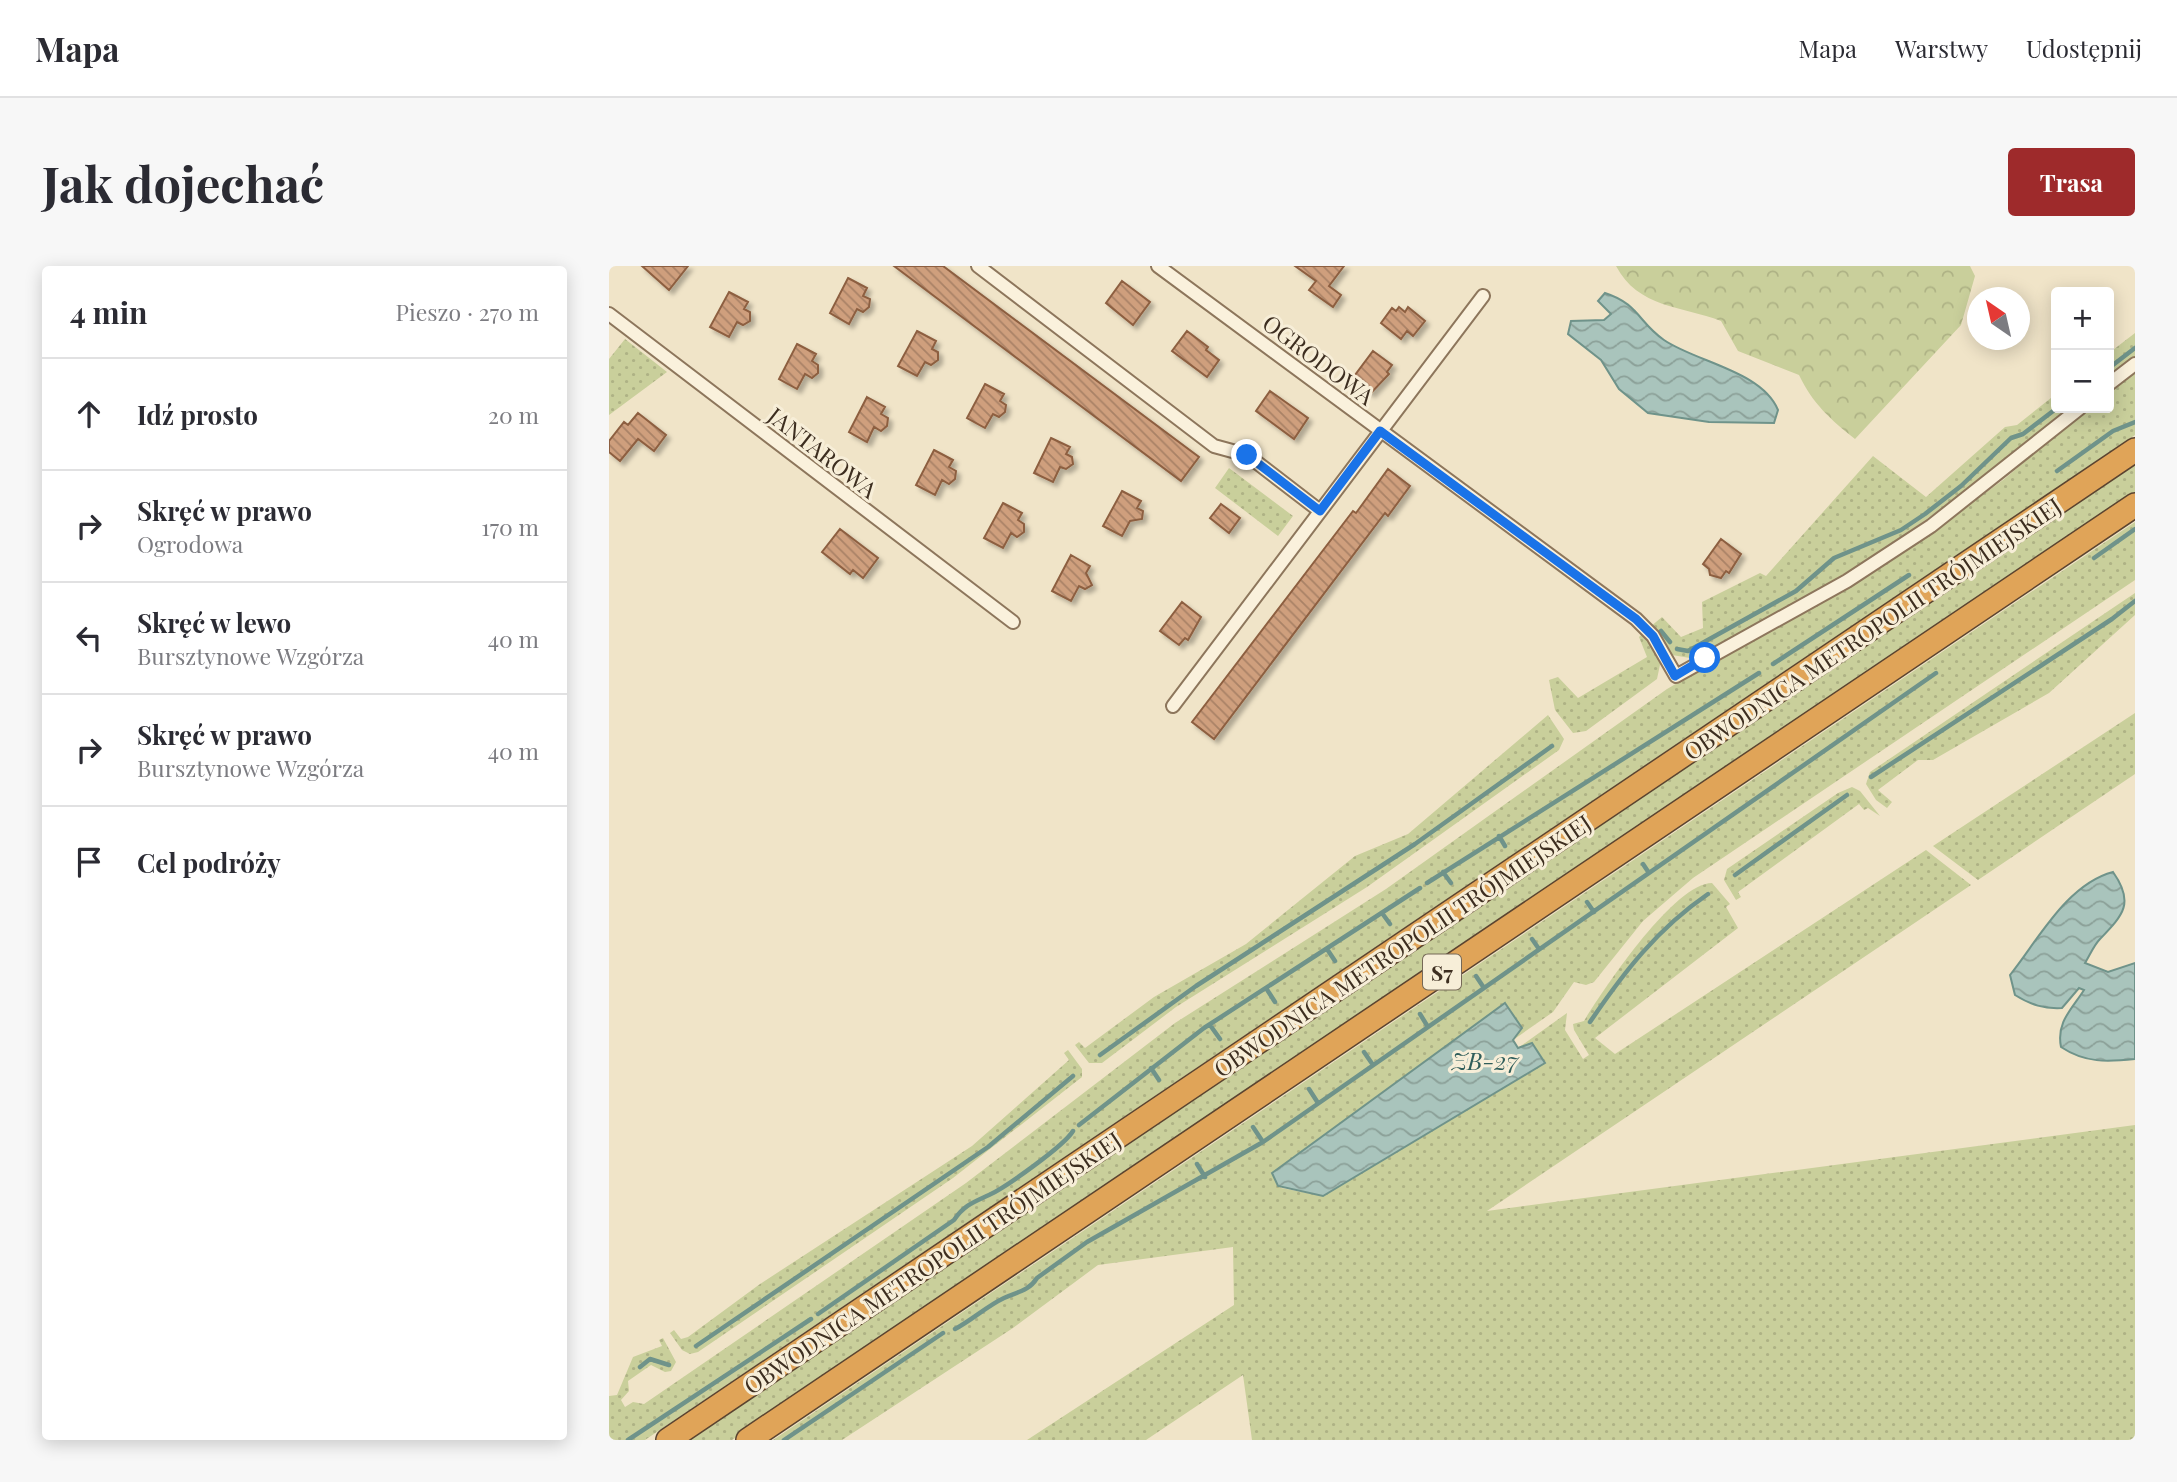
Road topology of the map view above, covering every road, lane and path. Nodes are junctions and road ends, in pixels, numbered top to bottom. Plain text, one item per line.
1 (978, 266) edge
2 (1158, 266) edge
3 (1483, 296) dead end
4 (609, 314) edge
5 (2135, 364) edge
6 (2114, 380) edge
7 (2074, 413) edge
8 (1380, 431) junction
9 (2135, 450) edge
10 (2135, 505) edge
11 (1320, 511) junction
12 (1013, 622) dead end
13 (1173, 706) dead end
14 (668, 1440) edge
15 (748, 1440) edge

1 - 11 street
2 - 8 street, OGRODOWA
3 - 8 street
4 - 12 street, JANTAROWA
5 - 6 street
7 - 8 street, OGRODOWA
8 - 11 street
9 - 14 highway, OBWODNICA METROPOLII TRÓJMIEJSKIEJ / S7
10 - 15 highway, OBWODNICA METROPOLII TRÓJMIEJSKIEJ / S7
11 - 13 street

